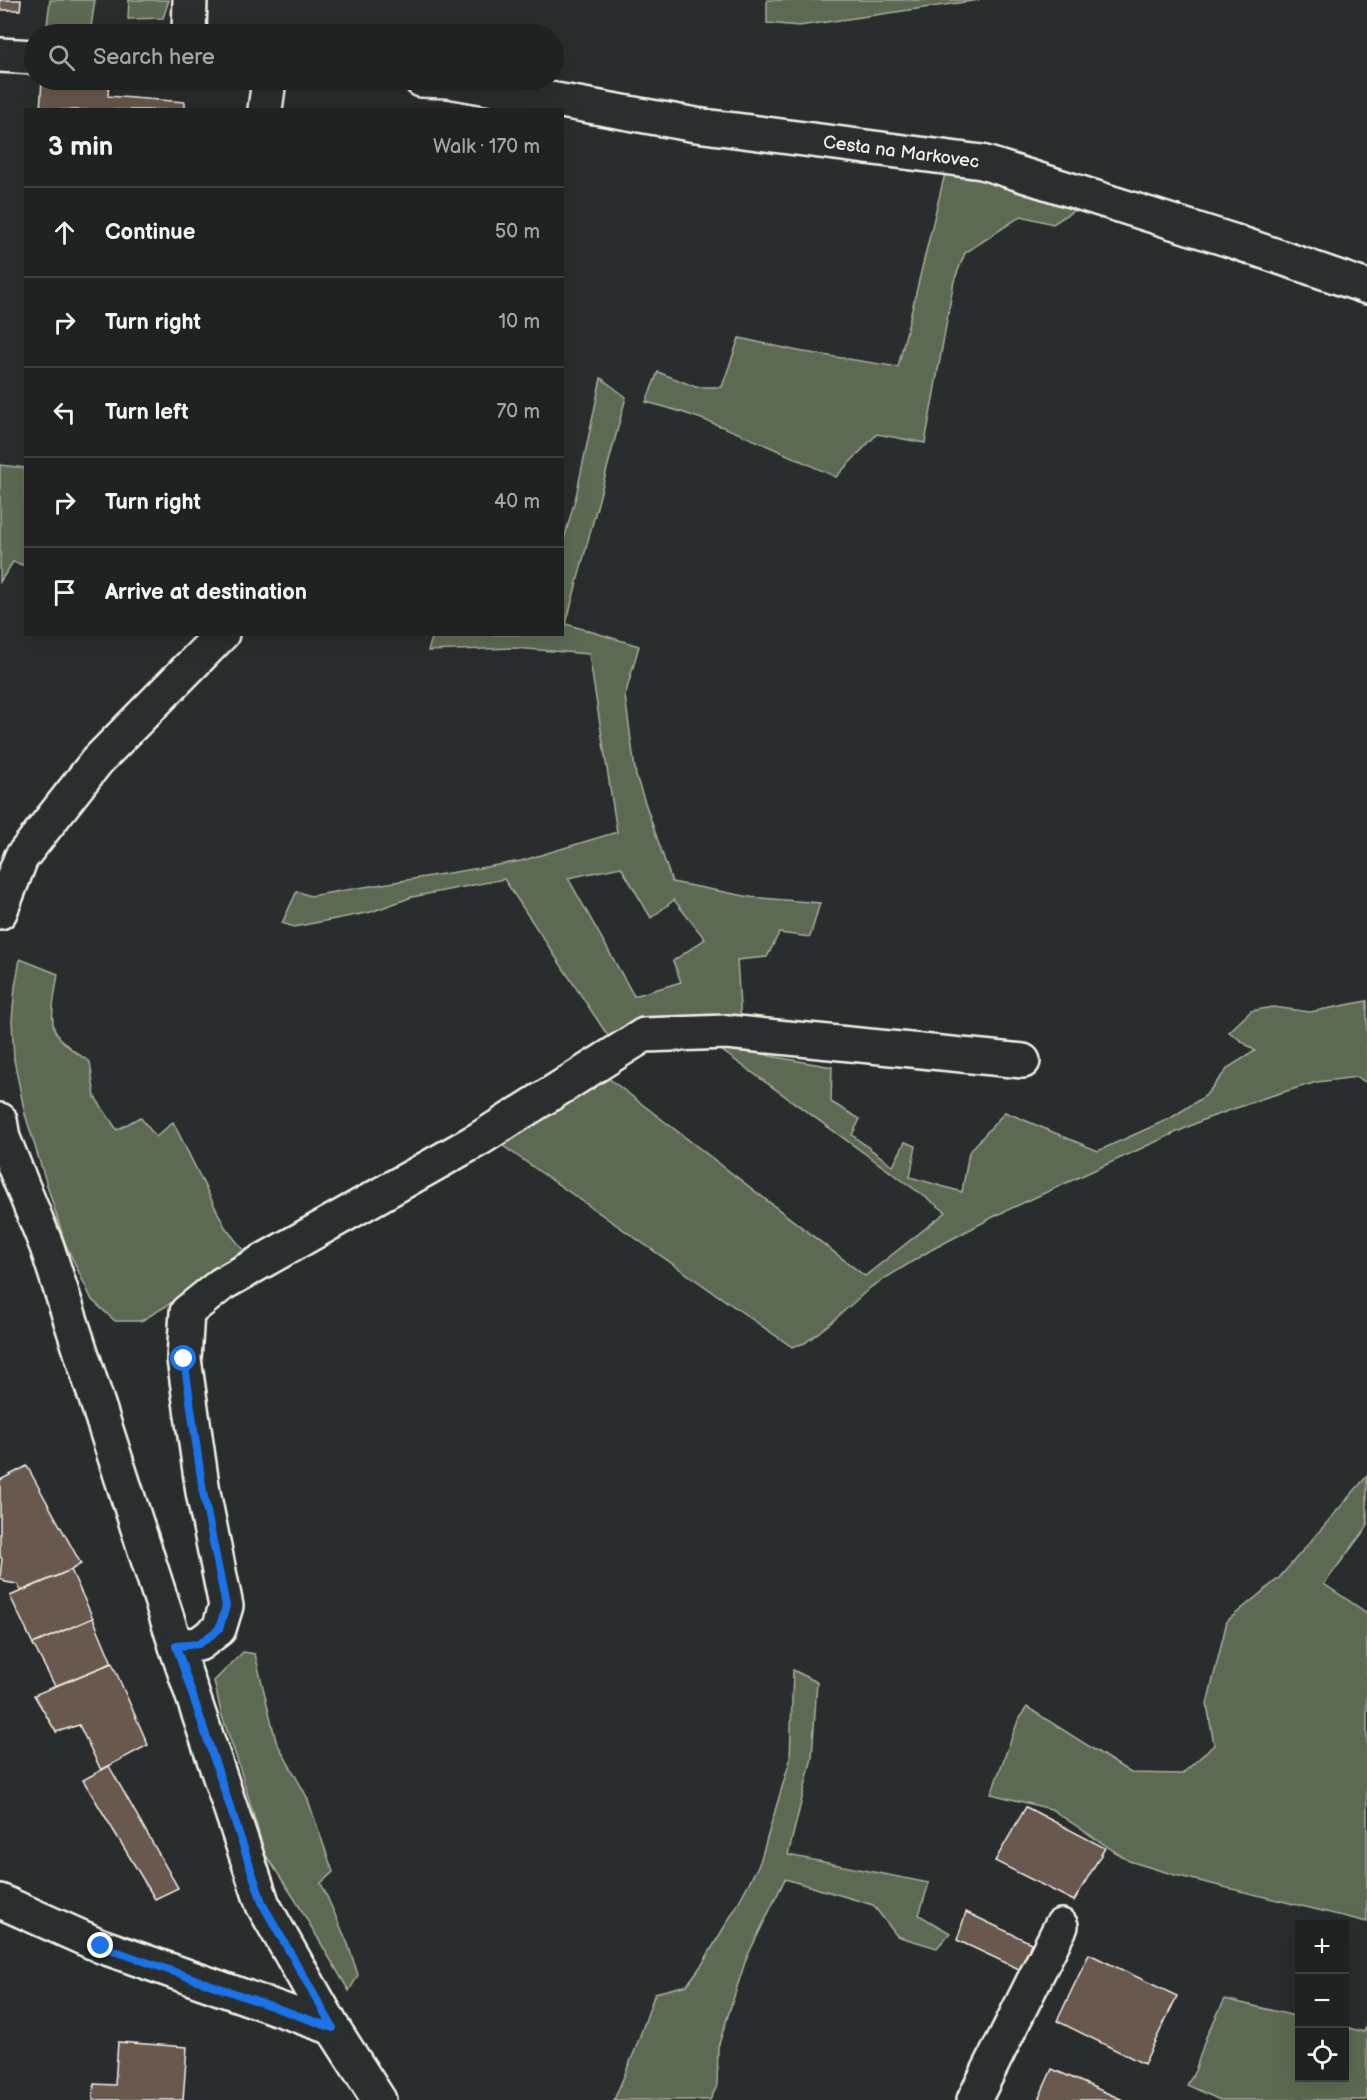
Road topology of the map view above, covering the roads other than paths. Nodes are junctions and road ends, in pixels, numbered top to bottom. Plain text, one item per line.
1 (190, 0) edge
2 (189, 24) edge
3 (0, 55) edge
4 (24, 56) edge
5 (268, 90) edge
6 (500, 90) edge
7 (265, 108) edge
8 (1367, 287) edge
9 (220, 636) edge
10 (0, 912) edge
11 (1023, 1060) dead end
12 (0, 1120) edge
13 (176, 1646) junction
14 (0, 1901) edge
15 (1061, 1926) dead end
16 (333, 2028) junction
17 (380, 2100) edge
18 (974, 2100) edge

1 - 2 street
3 - 4 street
5 - 7 street
6 - 8 street, Cesta na Markovec
9 - 10 street
11 - 13 street
12 - 13 street
13 - 16 street
14 - 16 street
15 - 18 street
16 - 17 street

